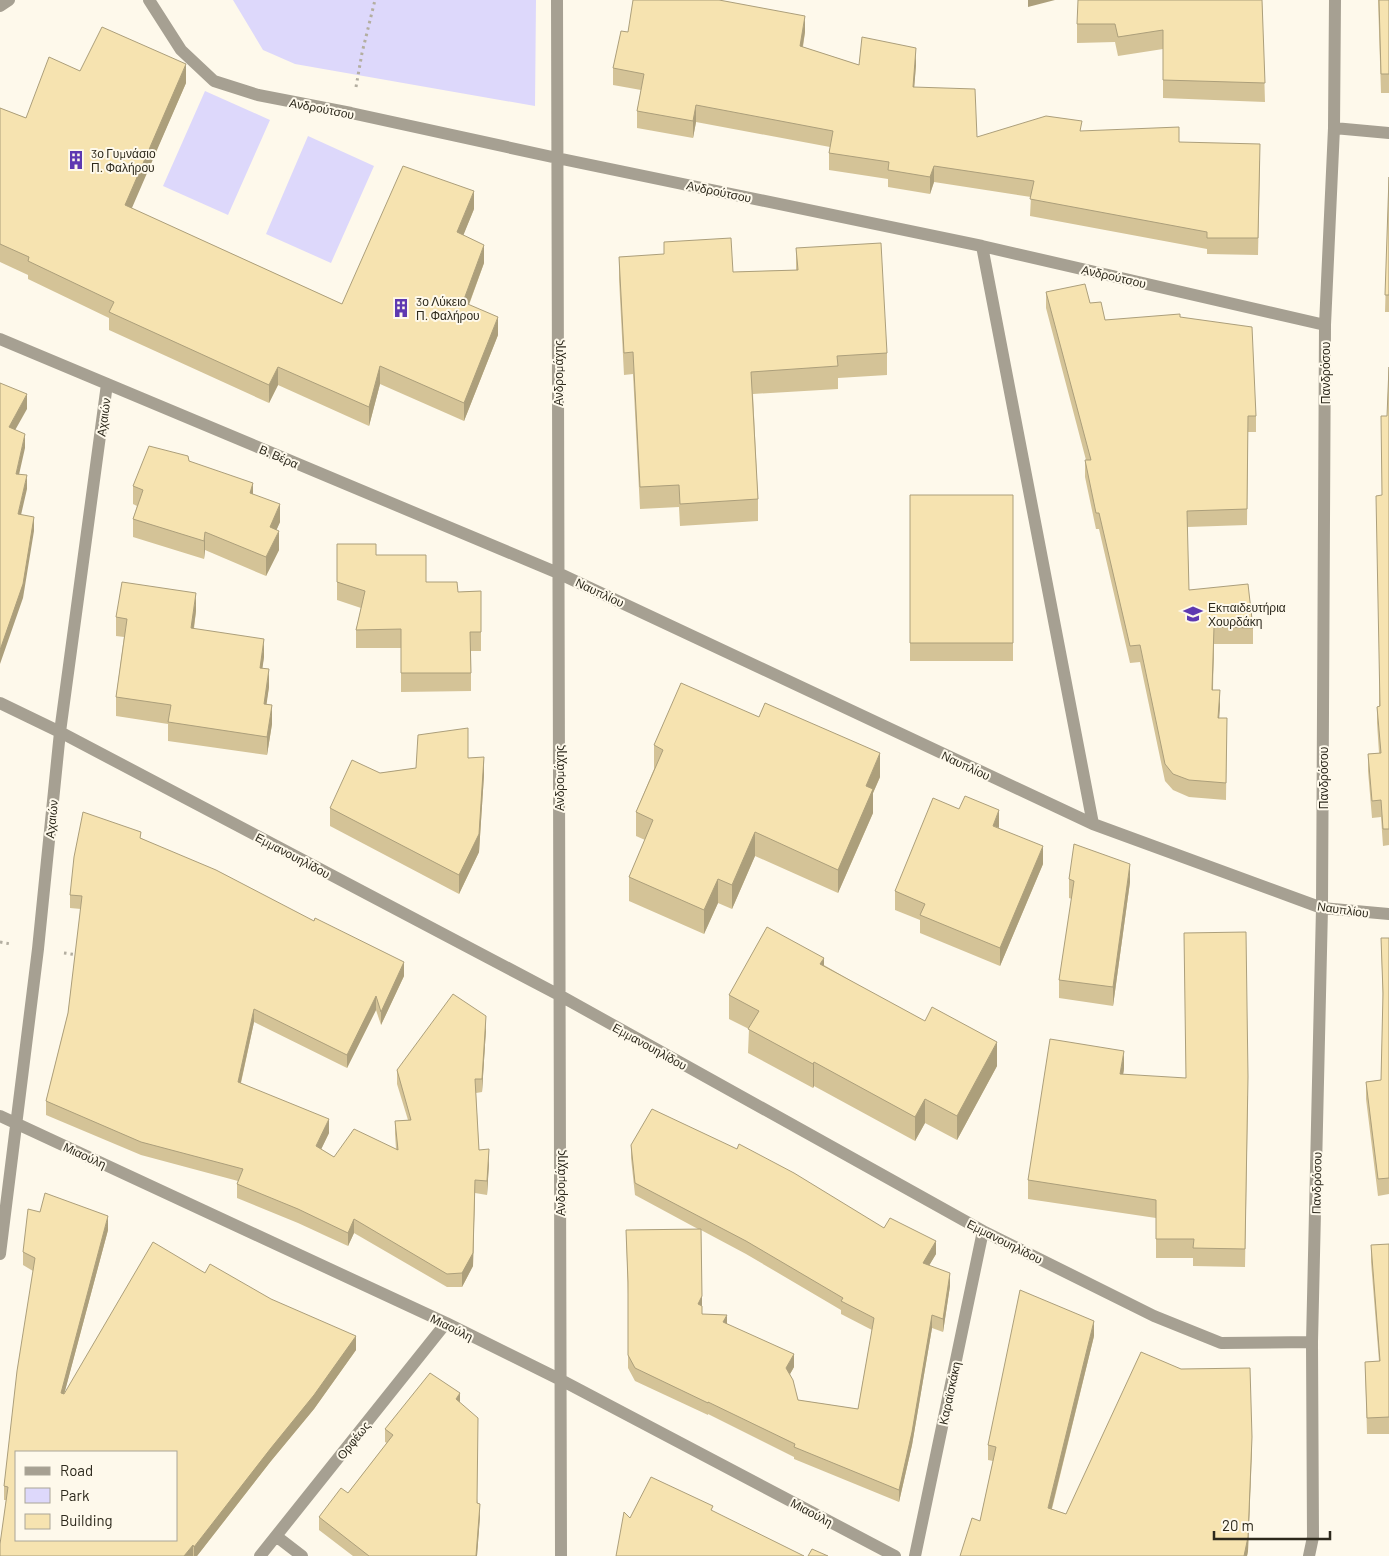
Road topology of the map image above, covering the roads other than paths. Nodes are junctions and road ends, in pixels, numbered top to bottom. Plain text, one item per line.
1 (9, 0) edge
2 (149, 0) edge
3 (557, 0) edge
4 (1335, 0) edge
5 (0, 6) edge
6 (1334, 128) junction
7 (1389, 133) edge
8 (557, 158) junction
9 (982, 246) junction
10 (1325, 325) junction
11 (0, 339) edge
12 (107, 384) junction
13 (558, 573) junction
14 (0, 703) edge
15 (60, 732) junction
16 (1093, 824) junction
17 (1322, 908) junction
18 (1389, 914) edge
19 (559, 995) junction
20 (0, 1116) edge
21 (17, 1123) junction
22 (983, 1231) junction
23 (0, 1254) edge
24 (446, 1324) junction
25 (1312, 1342) junction
26 (561, 1380) junction
27 (276, 1536) junction
28 (260, 1556) edge
29 (302, 1556) edge
30 (561, 1556) edge
31 (895, 1556) edge
32 (915, 1556) edge
33 (1309, 1556) edge

1 - 5 street
2 - 8 street, Ανδρούτσου
3 - 8 street, Ανδρομάχης
4 - 6 street, Πανδρόσου
6 - 7 street
6 - 10 street, Πανδρόσου
8 - 9 street, Ανδρούτσου
8 - 13 street, Ανδρομάχης
9 - 10 street, Ανδρούτσου
9 - 16 street
10 - 17 street, Πανδρόσου
11 - 12 street, Β. Βέρα
12 - 13 street, Β. Βέρα
12 - 15 street, Αχαιών
13 - 16 street, Ναυπλίου
13 - 19 street, Ανδρομάχης
14 - 15 street, Εμμανουηλίδου
15 - 19 street, Εμμανουηλίδου
15 - 21 street, Αχαιών
16 - 17 street, Ναυπλίου
17 - 18 street, Ναυπλίου
17 - 25 street, Πανδρόσου
19 - 22 street, Εμμανουηλίδου
19 - 26 street, Ανδρομάχης
20 - 21 street, Μιαούλη
21 - 23 street, Αχαιών
21 - 24 street, Μιαούλη
22 - 25 street, Εμμανουηλίδου
22 - 32 street, Καραϊσκάκη
24 - 26 street, Μιαούλη
24 - 27 street, Ορφέως
25 - 33 street, Πανδρόσου
26 - 30 street, Ανδρομάχης
26 - 31 street, Μιαούλη
27 - 28 street, Ορφέως
27 - 29 street

